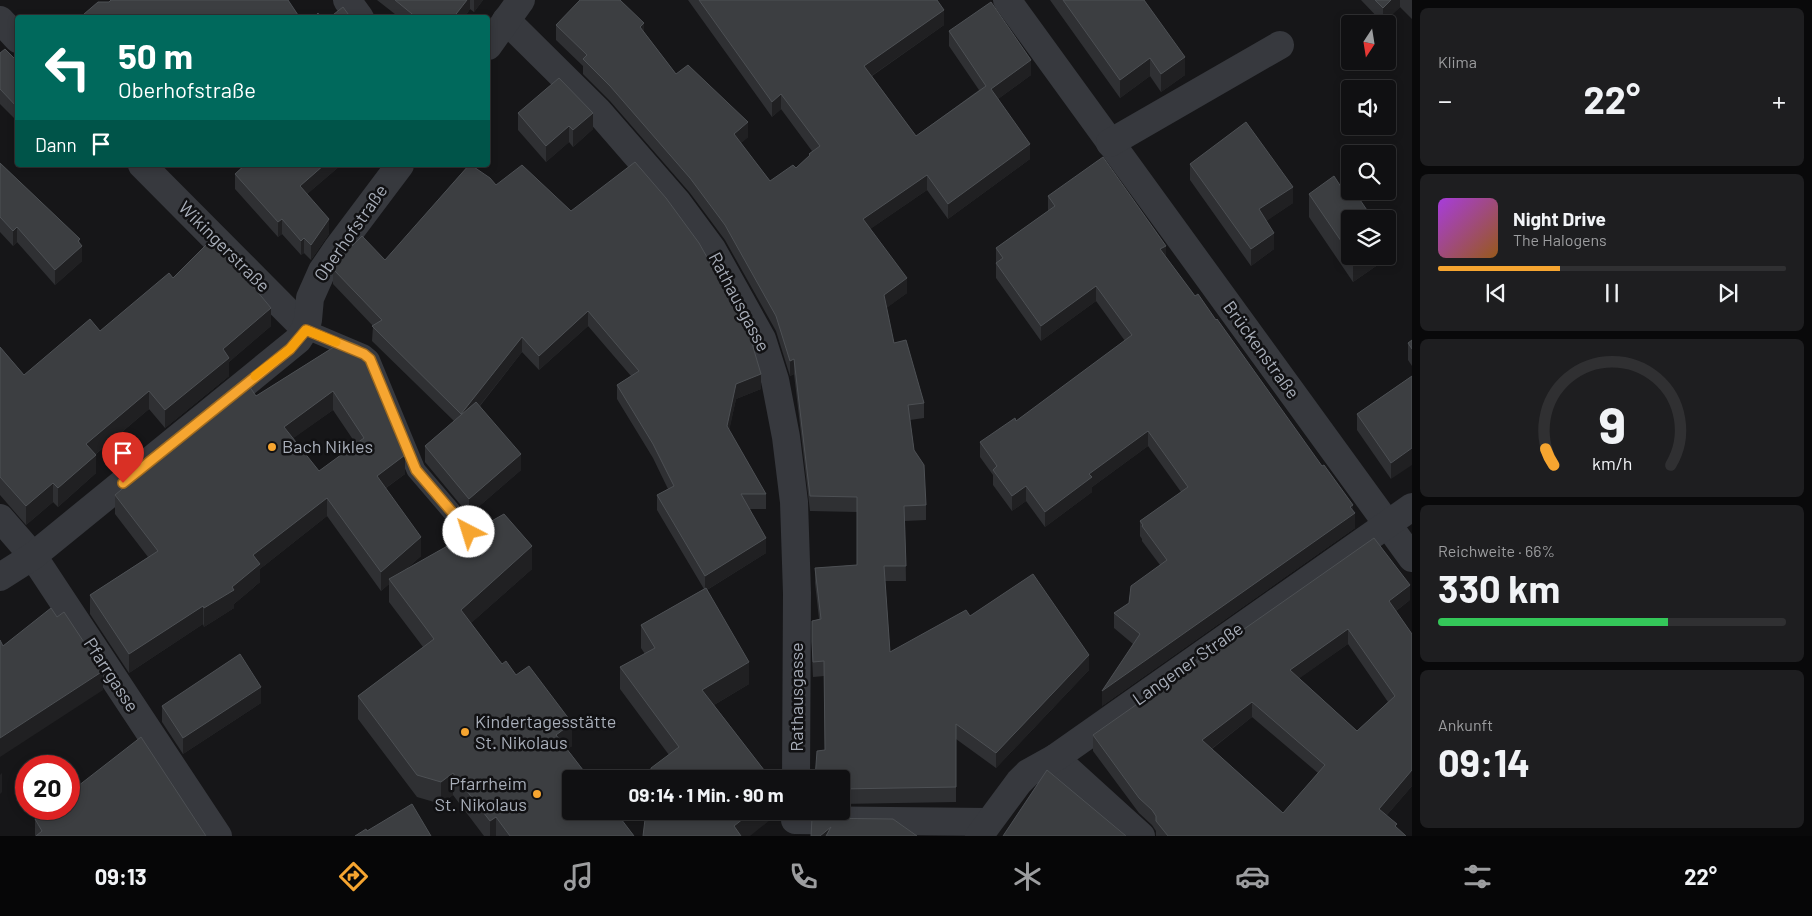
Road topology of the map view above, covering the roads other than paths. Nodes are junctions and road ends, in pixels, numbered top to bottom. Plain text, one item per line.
1 (347, 0) edge
2 (1007, 0) edge
3 (514, 10) edge
4 (358, 15) edge
5 (490, 43) edge
6 (1280, 45) dead end
7 (1110, 143) junction
8 (144, 167) edge
9 (398, 167) edge
10 (306, 330) junction
11 (1412, 507) edge
12 (0, 518) edge
13 (1388, 524) junction
14 (469, 532) edge
15 (33, 556) junction
16 (1412, 558) edge
17 (0, 577) edge
18 (1055, 758) junction
19 (796, 770) edge
20 (794, 822) edge
21 (984, 829) edge
22 (218, 836) edge
23 (1141, 836) edge

1 - 4 street
2 - 7 street, Brückenstraße
3 - 5 street
3 - 19 street, Rathausgasse
6 - 7 street
7 - 13 street, Brückenstraße
8 - 10 street, Wikingerstraße
9 - 10 street, Oberhofstraße
10 - 14 lane
10 - 15 street
11 - 13 street, Langener Straße
12 - 15 street, Pfarrgasse
13 - 16 street, Brückenstraße
13 - 18 street, Langener Straße
15 - 17 street
15 - 22 street, Pfarrgasse
18 - 21 street, Langener Straße
18 - 23 street
20 - 21 street

